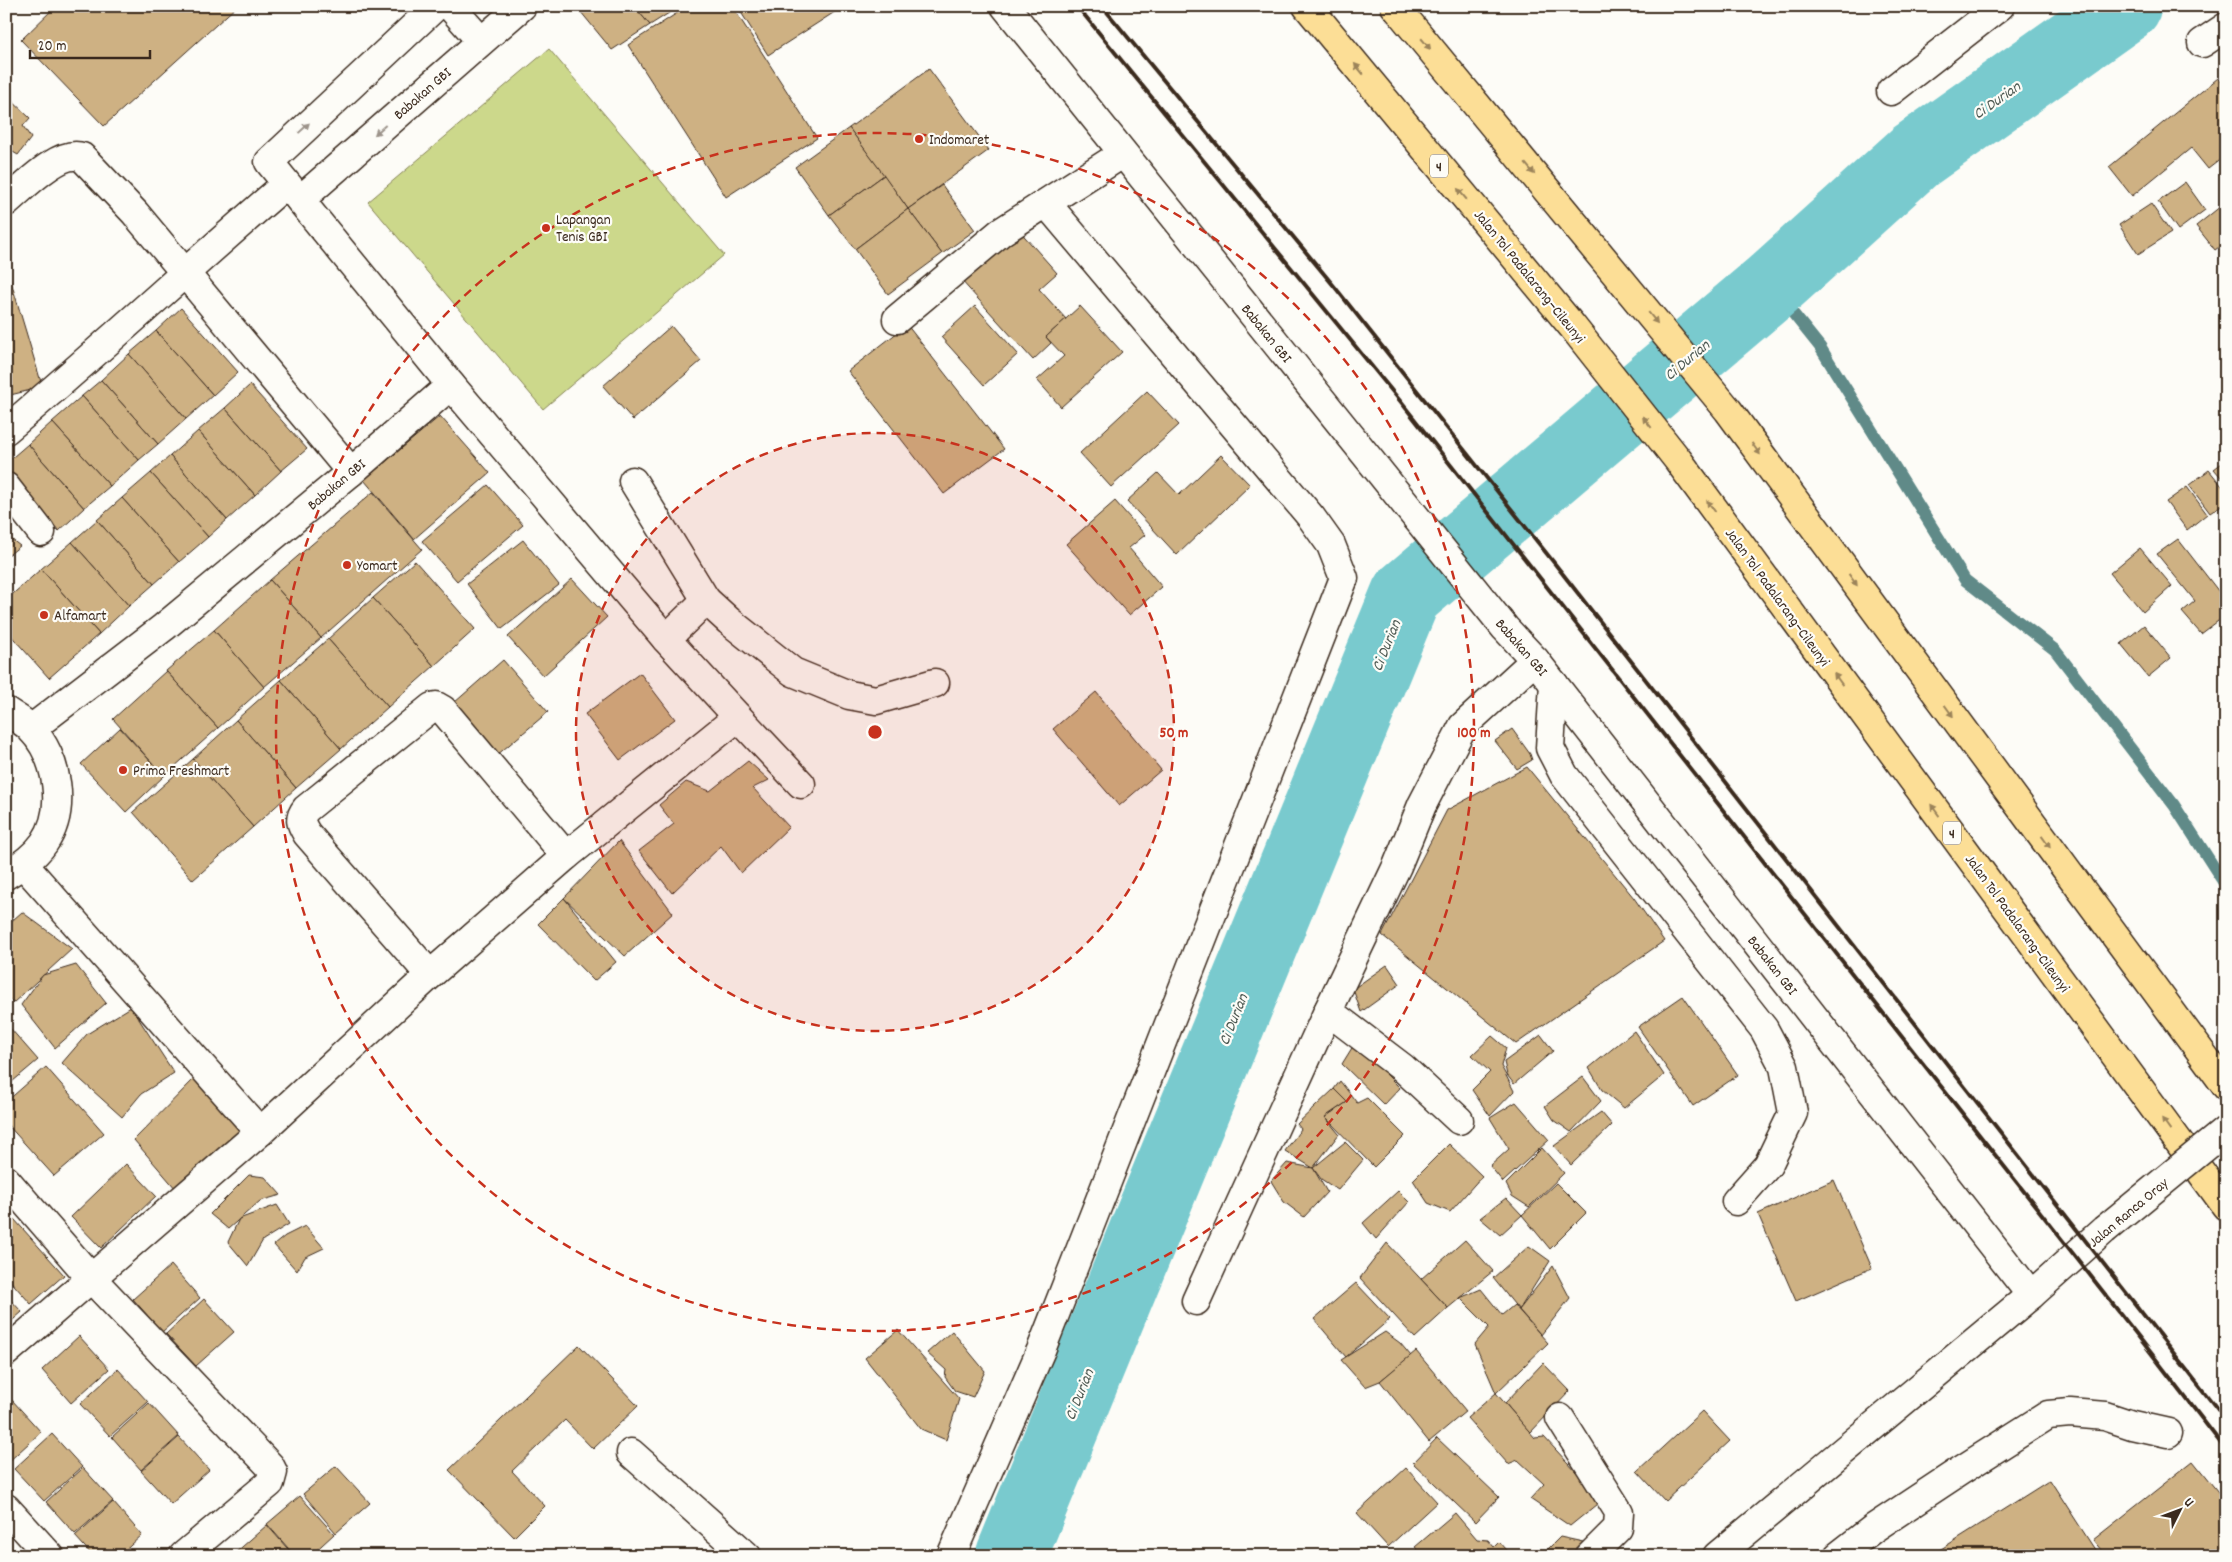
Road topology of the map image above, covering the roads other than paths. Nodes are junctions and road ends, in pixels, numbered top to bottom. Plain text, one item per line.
1 (436, 6) edge
2 (450, 6) edge
3 (522, 6) edge
4 (1005, 6) edge
5 (1306, 6) edge
6 (1395, 6) edge
7 (2000, 6) edge
8 (2226, 27) edge
9 (481, 40) junction
10 (2202, 43) dead end
11 (1891, 91) dead end
12 (1122, 154) junction
13 (293, 192) junction
14 (6, 202) edge
15 (1047, 204) junction
16 (184, 272) junction
17 (897, 319) dead end
18 (451, 385) junction
19 (6, 430) edge
20 (351, 472) junction
21 (633, 481) dead end
22 (6, 487) edge
23 (41, 532) dead end
24 (706, 600) junction
25 (666, 639) junction
26 (1535, 660) junction
27 (935, 683) dead end
28 (1554, 684) junction
29 (6, 712) edge
30 (738, 717) junction
31 (31, 729) junction
32 (801, 784) dead end
33 (566, 856) junction
34 (15, 870) edge
35 (430, 975) junction
36 (1328, 1011) junction
37 (2226, 1086) edge
38 (1459, 1120) dead end
39 (2226, 1130) edge
40 (260, 1132) junction
41 (6, 1180) edge
42 (1736, 1201) dead end
43 (2226, 1206) edge
44 (91, 1278) junction
45 (2031, 1295) junction
46 (1196, 1301) dead end
47 (6, 1352) edge
48 (1560, 1418) dead end
49 (2168, 1434) dead end
50 (630, 1453) dead end
51 (6, 1508) edge
52 (50, 1556) edge
53 (183, 1556) edge
54 (747, 1556) edge
55 (950, 1556) edge
56 (1590, 1556) edge
57 (1718, 1556) edge
58 (1838, 1556) edge

13 -> 1 street
2 - 9 street
3 - 9 street, Babakan GBI
4 - 12 street, Babakan GBI
43 -> 5 highway, Jalan Tol Padalarang–Cileunyi / 4
6 -> 37 highway
7 - 11 street
8 - 10 street
9 -> 13 street, Babakan GBI
12 - 15 street
12 - 26 street, Babakan GBI
13 - 16 street, Babakan GBI
13 - 18 street
14 - 16 street
15 - 17 street
15 - 55 street
16 - 19 street, Babakan GBI
16 - 20 street
18 - 20 street, Babakan GBI
18 - 25 street
20 - 31 street, Babakan GBI
21 - 24 street
22 - 23 street
24 - 25 street
24 - 27 street
25 - 30 street
26 - 28 street, Babakan GBI
26 - 36 street
28 - 42 street
28 - 45 street, Babakan GBI
29 - 31 street
30 - 32 street
30 - 33 street
31 - 34 street
33 - 35 street
33 - 35 street
34 - 40 street
35 - 40 street
36 - 38 street
36 - 46 street
39 - 45 street, Jalan Ranca Oray, bridge
40 - 44 street
41 - 44 street
44 - 47 street
44 - 53 street
45 - 57 street, Jalan Ranca Oray
48 - 56 street
49 - 58 street
50 - 54 street
51 - 52 street

